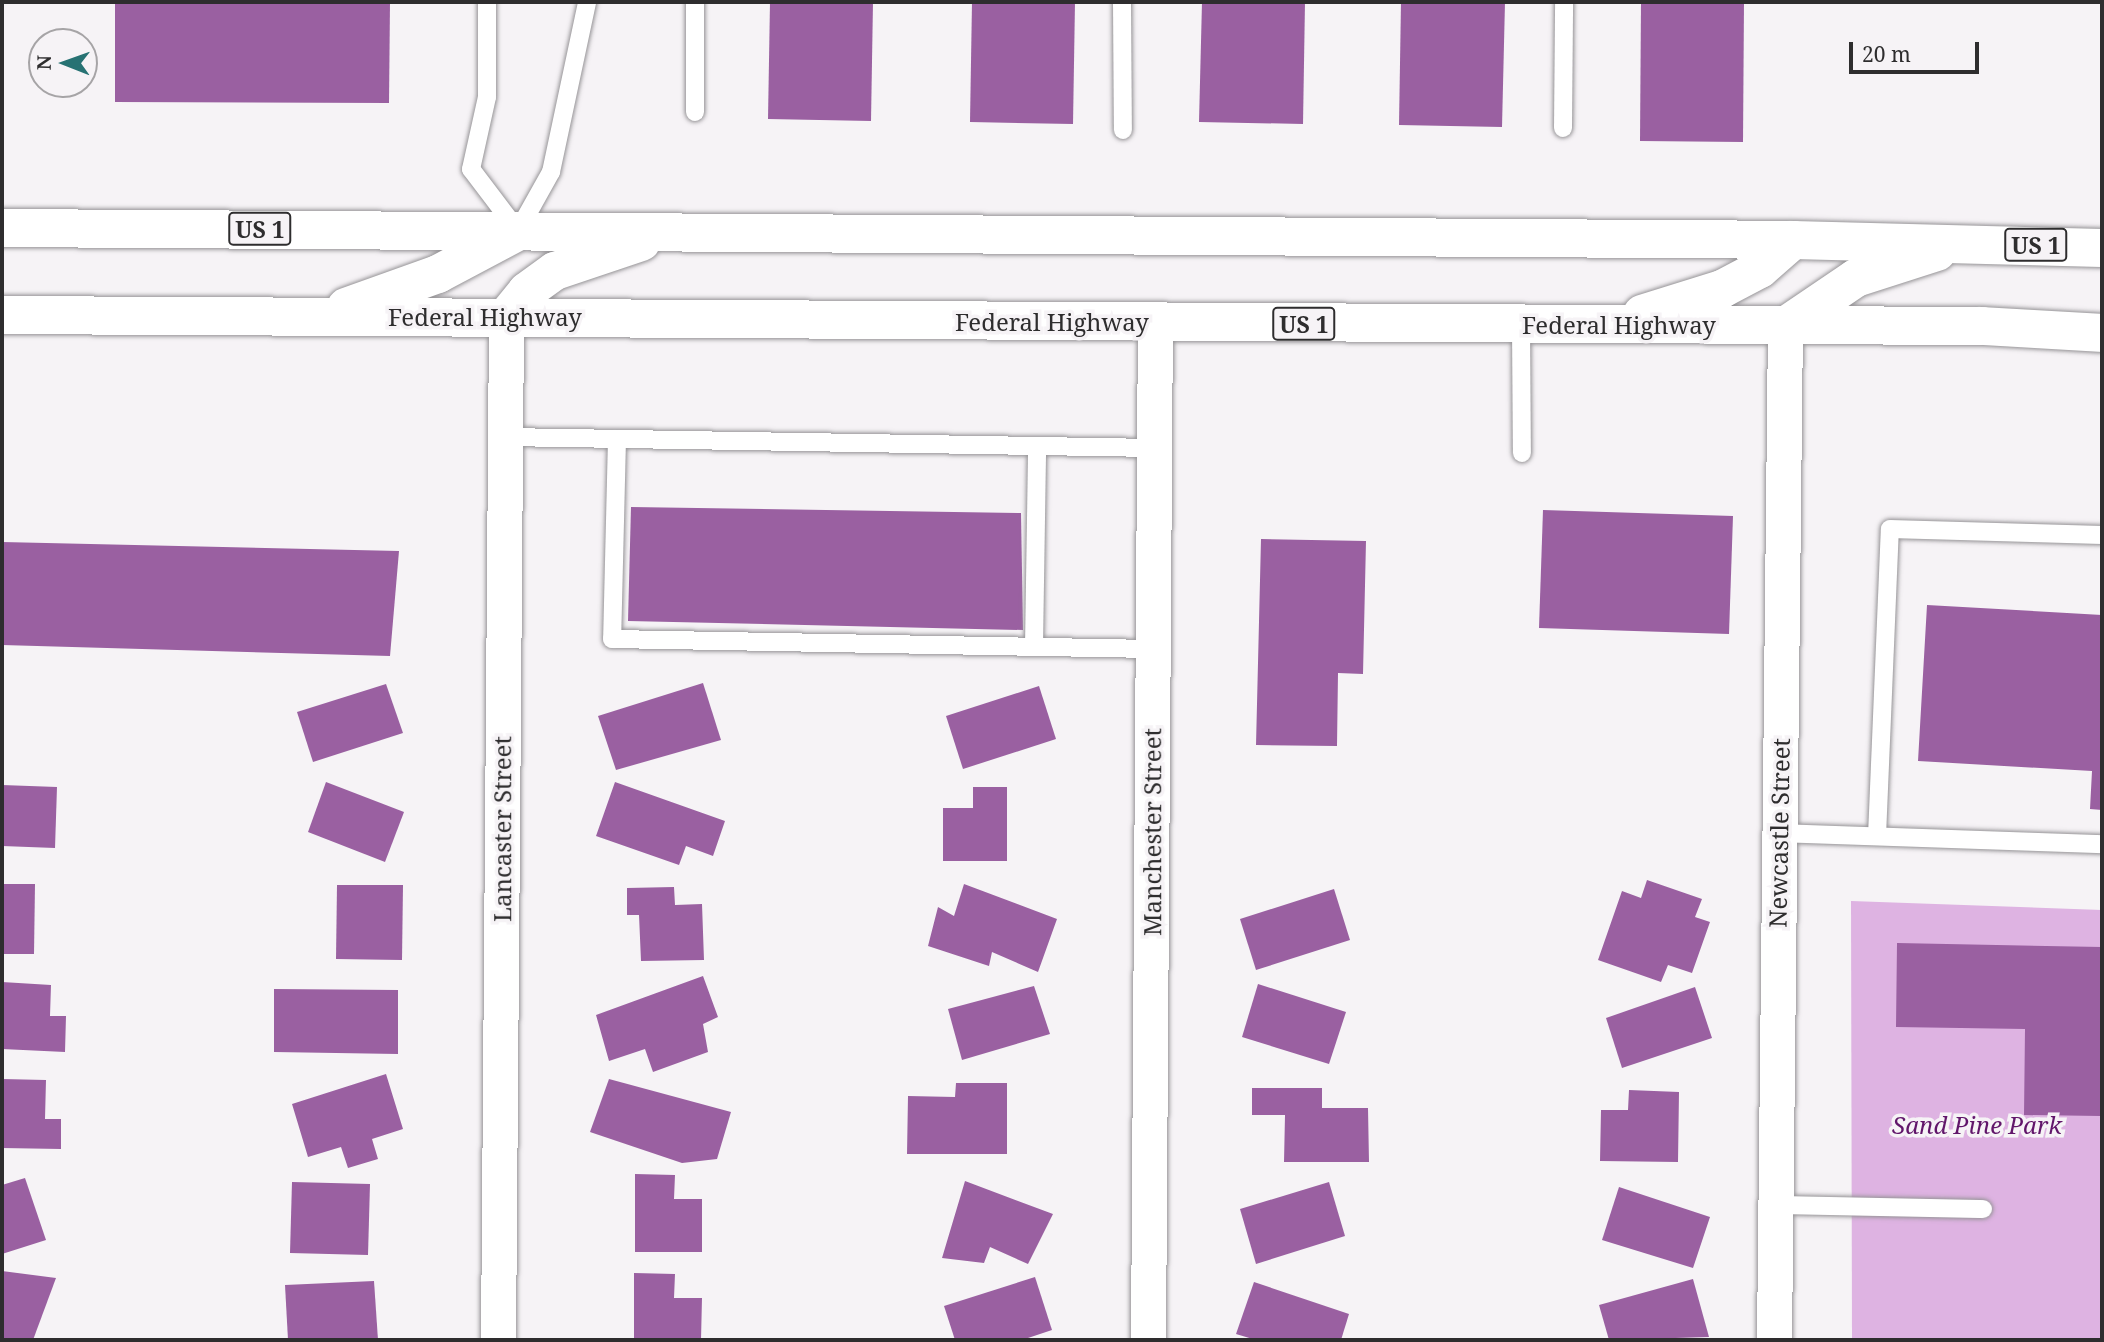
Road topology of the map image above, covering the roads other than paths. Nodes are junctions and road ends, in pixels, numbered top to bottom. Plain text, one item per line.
1 (487, 2) edge
2 (587, 2) edge
3 (695, 2) edge
4 (1122, 2) edge
5 (1564, 2) edge
6 (695, 112) dead end
7 (1563, 128) dead end
8 (1124, 130) dead end
9 (2, 228) edge
10 (518, 231) junction
11 (669, 232) junction
12 (1793, 240) junction
13 (1969, 242) junction
14 (2102, 248) edge
15 (2, 315) edge
16 (321, 316) junction
17 (506, 317) junction
18 (1155, 323) junction
19 (1521, 325) junction
20 (1606, 325) junction
21 (1785, 326) junction
22 (2102, 333) edge
23 (505, 437) junction
24 (618, 439) junction
25 (1037, 446) junction
26 (1154, 448) junction
27 (1522, 453) dead end
28 (2102, 535) edge
29 (1034, 646) junction
30 (1153, 649) junction
31 (1779, 833) junction
32 (1877, 836) junction
33 (2102, 844) edge
34 (1776, 1205) junction
35 (1983, 1209) dead end
36 (498, 1340) edge
37 (1148, 1340) edge
38 (1774, 1340) edge

1 - 10 lane
2 - 10 lane
3 - 6 lane
4 - 8 lane
5 - 7 lane
9 - 10 main road, US 1
10 - 11 main road, US 1
10 - 16 main road
11 - 12 main road, US 1
11 - 17 main road
12 - 13 main road, US 1
12 - 20 main road
13 - 14 main road, US 1
13 - 21 main road
15 - 16 main road, Federal Highway / US 1
16 - 17 main road, Federal Highway / US 1
17 - 18 main road, Federal Highway / US 1
17 - 23 street, Lancaster Street
18 - 19 main road, Federal Highway / US 1
18 - 26 street, Manchester Street
19 - 20 main road, Federal Highway / US 1
19 - 27 lane
20 - 21 main road, Federal Highway / US 1
21 - 22 main road, Federal Highway / US 1
21 - 31 street, Newcastle Street
23 - 24 lane
23 - 36 street, Lancaster Street
24 - 25 lane
24 - 29 lane
25 - 26 lane
25 - 29 lane
26 - 30 street, Manchester Street
28 - 32 lane
29 - 30 lane
30 - 37 street, Manchester Street
31 - 32 lane
31 - 34 street, Newcastle Street
32 - 33 lane
34 - 35 lane
34 - 38 street, Newcastle Street

